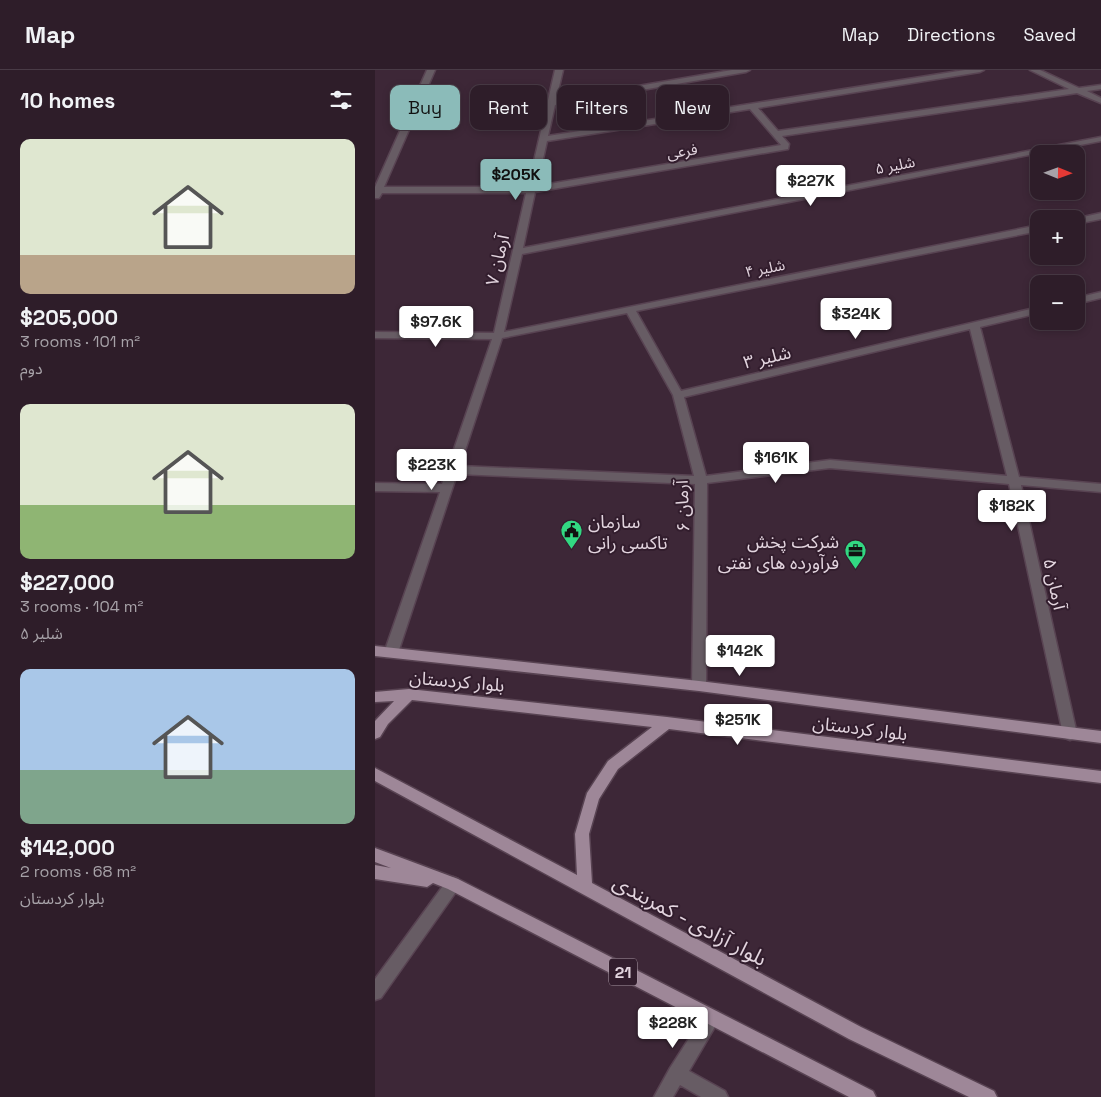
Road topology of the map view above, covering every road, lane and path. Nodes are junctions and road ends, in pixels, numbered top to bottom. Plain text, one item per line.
1 (431, 70) edge
2 (559, 70) edge
3 (746, 70) edge
4 (980, 70) edge
5 (1034, 70) edge
6 (1101, 87) edge
7 (1079, 91) junction
8 (1101, 101) edge
9 (551, 102) junction
10 (752, 106) junction
11 (777, 134) junction
12 (543, 139) junction
13 (1101, 139) edge
14 (531, 190) junction
15 (376, 193) edge
16 (1101, 216) edge
17 (1085, 219) edge
18 (1030, 230) edge
19 (517, 252) junction
20 (1101, 295) edge
21 (1085, 299) edge
22 (631, 310) junction
23 (1030, 312) edge
24 (974, 325) junction
25 (375, 335) edge
26 (498, 336) junction
27 (678, 395) junction
28 (453, 470) junction
29 (701, 480) junction
30 (1014, 481) junction
31 (375, 487) edge
32 (446, 488) junction
33 (1101, 488) edge
34 (375, 651) edge
35 (391, 653) junction
36 (699, 686) junction
37 (409, 694) junction
38 (375, 697) edge
39 (667, 722) junction
40 (375, 733) edge
41 (1070, 734) junction
42 (1101, 737) edge
43 (375, 774) edge
44 (1101, 776) edge
45 (1101, 783) edge
46 (375, 854) edge
47 (375, 872) edge
48 (453, 884) junction
49 (585, 888) junction
50 (375, 992) edge
51 (712, 1018) junction
52 (676, 1074) junction
53 (663, 1097) edge
54 (719, 1097) edge
55 (867, 1097) edge
56 (988, 1097) edge

1 - 15 street
2 - 9 street, آرمان ۷
3 - 9 street
4 - 10 street
5 - 7 street
6 - 7 street
7 - 8 street
7 - 11 street
9 - 12 street, آرمان ۷
10 - 11 street
10 - 12 street
11 - 14 street, فرعی
12 - 14 street, آرمان ۷
13 - 19 street, شلیر ۵
14 - 15 street
14 - 19 street, آرمان ۷
16 - 17 street
18 - 22 street, شلیر ۴
19 - 26 street, آرمان ۷
20 - 21 street
22 - 26 street, شلیر ۴
22 - 27 street, آرمان ۶
23 - 24 street, شلیر ۳
24 - 27 street, شلیر ۳
24 - 30 street, آرمان ۵
25 - 26 street, شلیر ۴
26 - 28 street, آرمان ۷
27 - 29 street, آرمان ۶
28 - 29 street
28 - 32 street, آرمان ۷
29 - 30 street
29 - 36 street, آرمان ۶
30 - 33 street
30 - 41 street, آرمان ۵
31 - 32 street
32 - 35 street, آرمان ۷
34 - 35 main road, بلوار کردستان
35 - 36 main road, بلوار کردستان
36 - 41 main road, بلوار کردستان
37 - 38 main road, بلوار کردستان
37 - 39 main road, بلوار کردستان
37 - 40 main road
39 - 44 main road, بلوار کردستان
39 - 49 main road
41 - 42 main road, بلوار کردستان
43 - 49 main road, بلوار آزادی - کمربندی
44 - 45 street
46 - 48 main road, 21
47 - 48 main road
48 - 50 street
48 - 51 main road, 21
49 - 56 main road, بلوار آزادی - کمربندی
51 - 52 street
51 - 55 main road, 21
52 - 53 street
52 - 54 street

